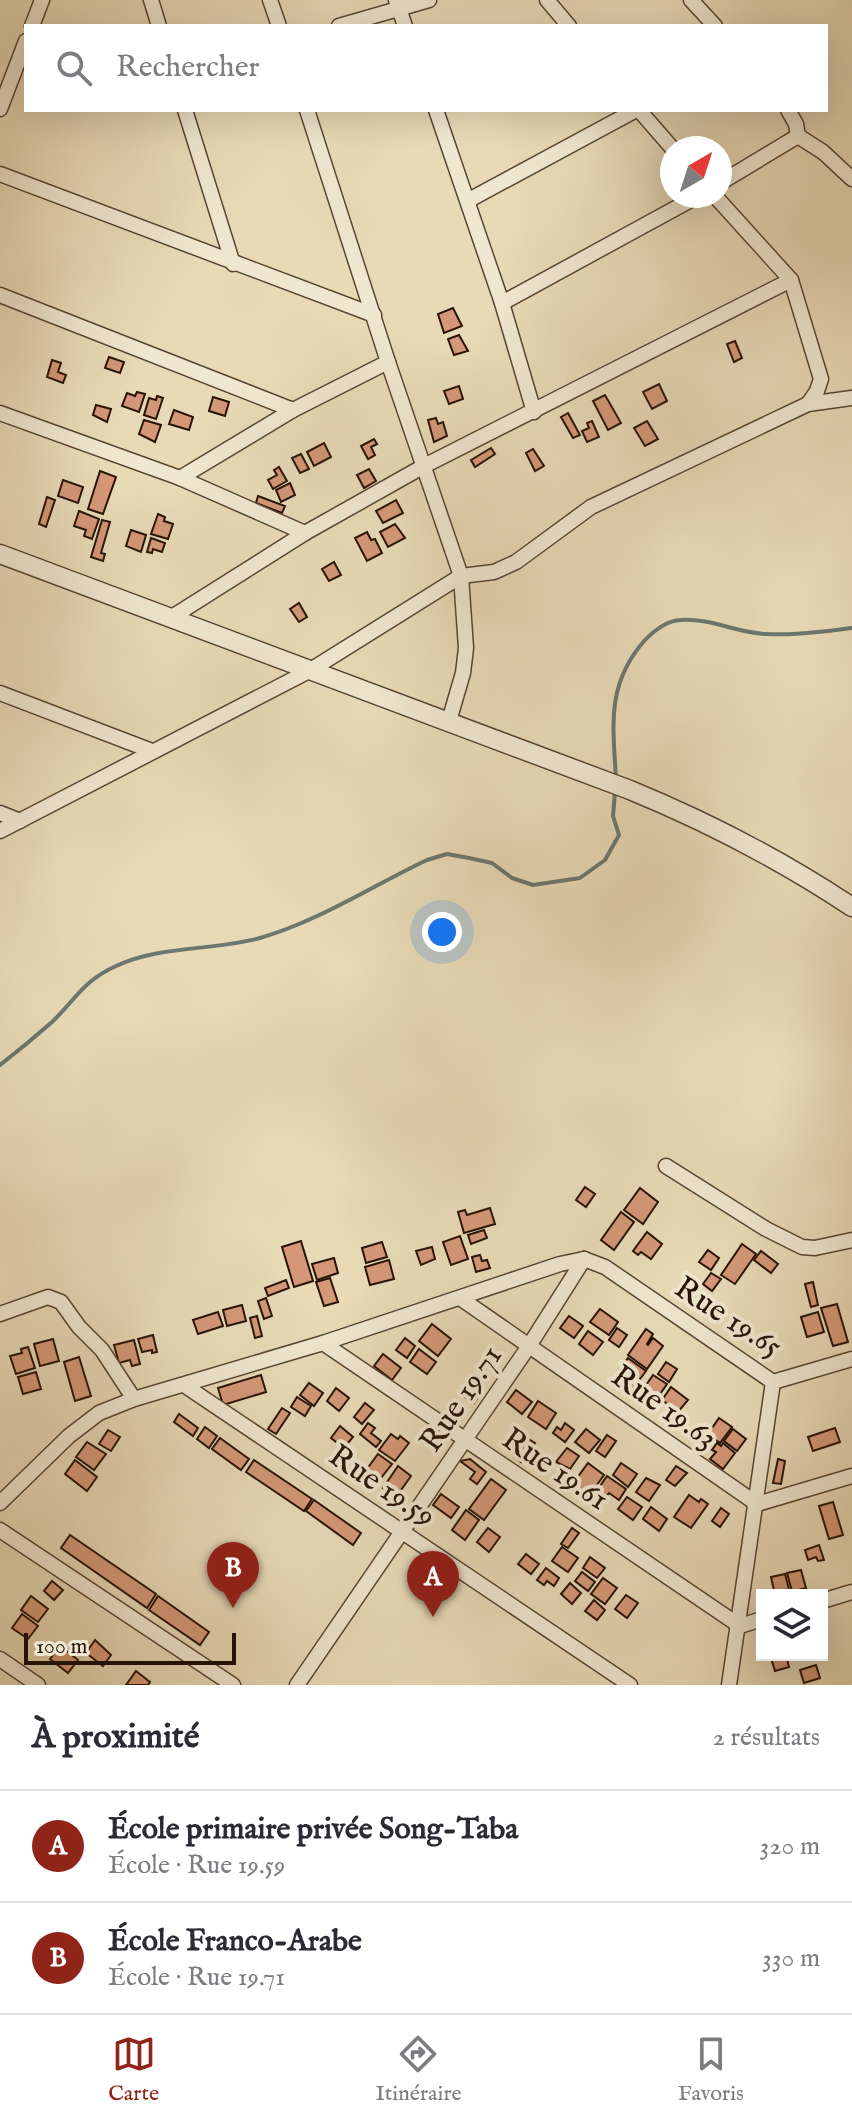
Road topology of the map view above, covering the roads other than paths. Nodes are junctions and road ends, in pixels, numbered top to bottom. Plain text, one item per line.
1 (42, 0) edge
2 (151, 0) edge
3 (429, 0) edge
4 (547, 0) edge
5 (691, 0) edge
6 (268, 2) edge
7 (397, 5) edge
8 (33, 24) edge
9 (158, 24) edge
10 (278, 24) edge
11 (345, 24) edge
12 (404, 24) edge
13 (567, 24) edge
14 (713, 24) edge
15 (24, 46) edge
16 (0, 109) edge
17 (186, 112) edge
18 (308, 112) edge
19 (437, 112) edge
20 (633, 112) edge
21 (639, 112) edge
22 (789, 112) edge
23 (661, 136) edge
24 (798, 136) junction
25 (0, 174) edge
26 (732, 176) edge
27 (852, 179) edge
28 (469, 200) junction
29 (676, 208) edge
30 (726, 208) edge
31 (233, 264) junction
32 (791, 280) junction
33 (0, 295) edge
34 (502, 303) junction
35 (374, 315) junction
36 (388, 362) junction
37 (852, 398) edge
38 (808, 404) junction
39 (293, 410) junction
40 (534, 412) junction
41 (0, 413) edge
42 (424, 466) junction
43 (180, 478) junction
44 (305, 533) junction
45 (0, 554) edge
46 (461, 576) junction
47 (172, 617) junction
48 (309, 671) junction
49 (0, 693) edge
50 (449, 721) junction
51 (152, 751) junction
52 (0, 813) edge
53 (20, 821) junction
54 (0, 831) edge
55 (852, 907) edge
56 (666, 1166) dead end
57 (852, 1240) edge
58 (584, 1259) junction
59 (460, 1298) junction
60 (0, 1314) edge
61 (323, 1343) junction
62 (529, 1346) junction
63 (852, 1359) edge
64 (773, 1382) junction
65 (184, 1385) junction
66 (134, 1399) junction
67 (465, 1440) junction
68 (852, 1476) edge
69 (0, 1503) edge
70 (757, 1504) junction
71 (0, 1530) edge
72 (402, 1531) junction
73 (852, 1592) edge
74 (828, 1599) edge
75 (756, 1621) edge
76 (740, 1626) junction
77 (0, 1659) edge
78 (38, 1685) edge
79 (233, 1685) edge
80 (297, 1685) edge
81 (630, 1685) edge
82 (729, 1685) edge

1 - 8 street
2 - 9 street
3 - 7 street
4 - 13 street
5 - 14 street
6 - 10 street
7 - 11 street
7 - 12 street
15 - 16 street
17 - 31 street
18 - 35 street
19 - 28 street
20 - 28 street
21 - 23 street
22 - 24 street
24 - 26 street
24 - 27 street
25 - 31 street
28 - 34 street
29 - 34 street
30 - 32 street
31 - 35 street
32 - 38 street
32 - 40 street
33 - 39 street
34 - 40 street
35 - 36 street
36 - 39 street
36 - 42 street
37 - 38 street
38 - 46 street
39 - 43 street
40 - 42 street
41 - 43 street
42 - 44 street
42 - 46 street
43 - 44 street
44 - 47 street
45 - 47 street
46 - 48 street
46 - 50 street
47 - 48 street
48 - 50 street
48 - 51 street
49 - 51 street
50 - 55 street
51 - 53 street
52 - 53 street
53 - 54 street
56 - 57 street
58 - 59 street
58 - 62 street, Rue 19.71
58 - 64 street, Rue 19.65
59 - 61 street
59 - 62 street, Rue 19.63
60 - 66 street
61 - 65 street
61 - 67 street, Rue 19.61
62 - 67 street, Rue 19.71
62 - 70 street, Rue 19.63
63 - 64 street, Rue 19.65
64 - 70 street
65 - 66 street
65 - 72 street, Rue 19.59
66 - 69 street
67 - 72 street, Rue 19.71
67 - 76 street, Rue 19.61
68 - 70 street
70 - 76 street
71 - 79 street
72 - 80 street, Rue 19.71
72 - 81 street, Rue 19.59
73 - 74 street
75 - 76 street
76 - 82 street
77 - 78 street

